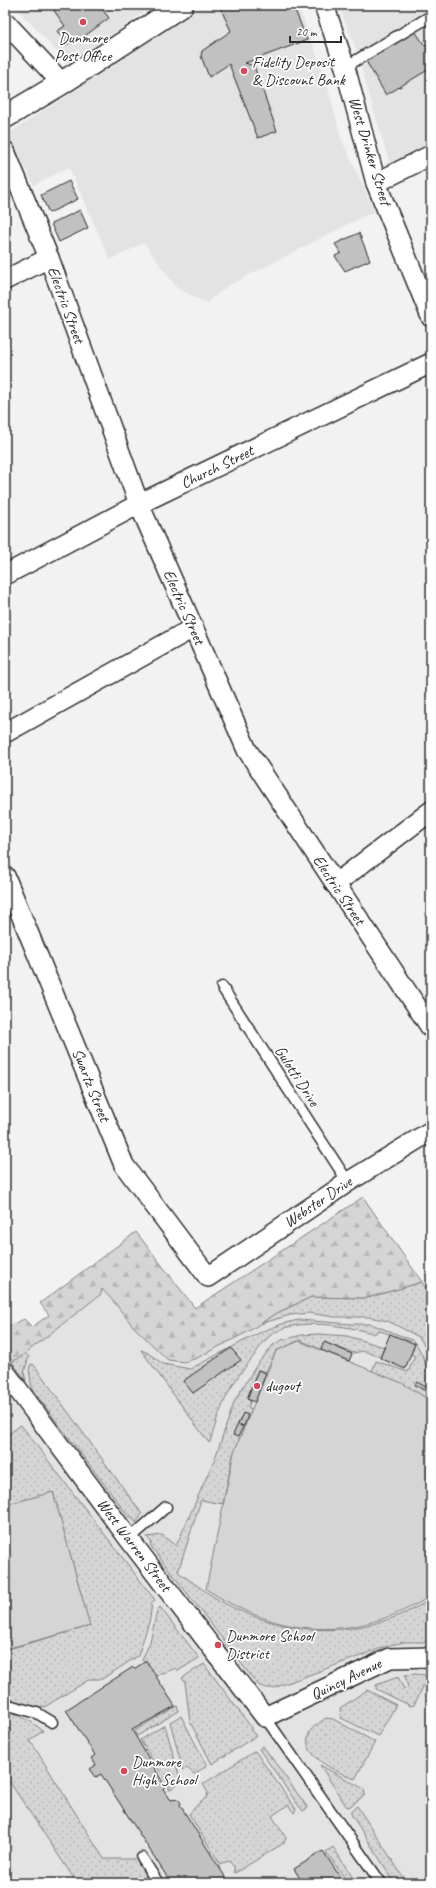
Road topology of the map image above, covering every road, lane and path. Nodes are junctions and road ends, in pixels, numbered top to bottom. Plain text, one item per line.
1 (182, 5) edge
2 (324, 5) edge
3 (431, 16) edge
4 (5, 22) edge
5 (345, 67) junction
6 (62, 83) junction
7 (5, 117) edge
8 (5, 151) edge
9 (431, 155) edge
10 (376, 183) junction
11 (49, 258) junction
12 (5, 280) edge
13 (431, 317) edge
14 (431, 363) edge
15 (139, 504) junction
16 (5, 575) edge
17 (193, 628) junction
18 (5, 733) edge
19 (431, 812) edge
20 (5, 876) edge
21 (335, 884) junction
22 (222, 987) dead end
23 (431, 1028) edge
24 (431, 1131) edge
25 (348, 1182) junction
26 (208, 1277) joint
27 (5, 1372) edge
28 (166, 1507) dead end
29 (129, 1539) junction
30 (431, 1657) edge
31 (5, 1704) edge
32 (265, 1717) junction
33 (52, 1722) dead end
34 (142, 1858) dead end
35 (158, 1883) edge
36 (381, 1883) edge

1 - 6 main road
2 - 5 street, West Drinker Street
3 - 5 lane
4 - 6 street
5 - 10 street, West Drinker Street
6 - 7 main road
8 - 11 street, Electric Street
9 - 10 street
10 - 13 street, West Drinker Street
11 - 12 street
11 - 15 street, Electric Street
14 - 15 street, Church Street
15 - 16 street, Church Street
15 - 17 street, Electric Street
17 - 18 street
17 - 21 street, Electric Street
19 - 21 street
20 - 26 street, Swartz Street
21 - 23 street, Electric Street
22 - 25 lane, Gulotti Drive
24 - 25 street, Webster Drive
25 - 26 street, Webster Drive
27 - 29 street, West Warren Street
28 - 29 lane
29 - 32 street, West Warren Street
30 - 32 street, Quincy Avenue
31 - 33 lane
32 - 36 lane
34 - 35 lane

